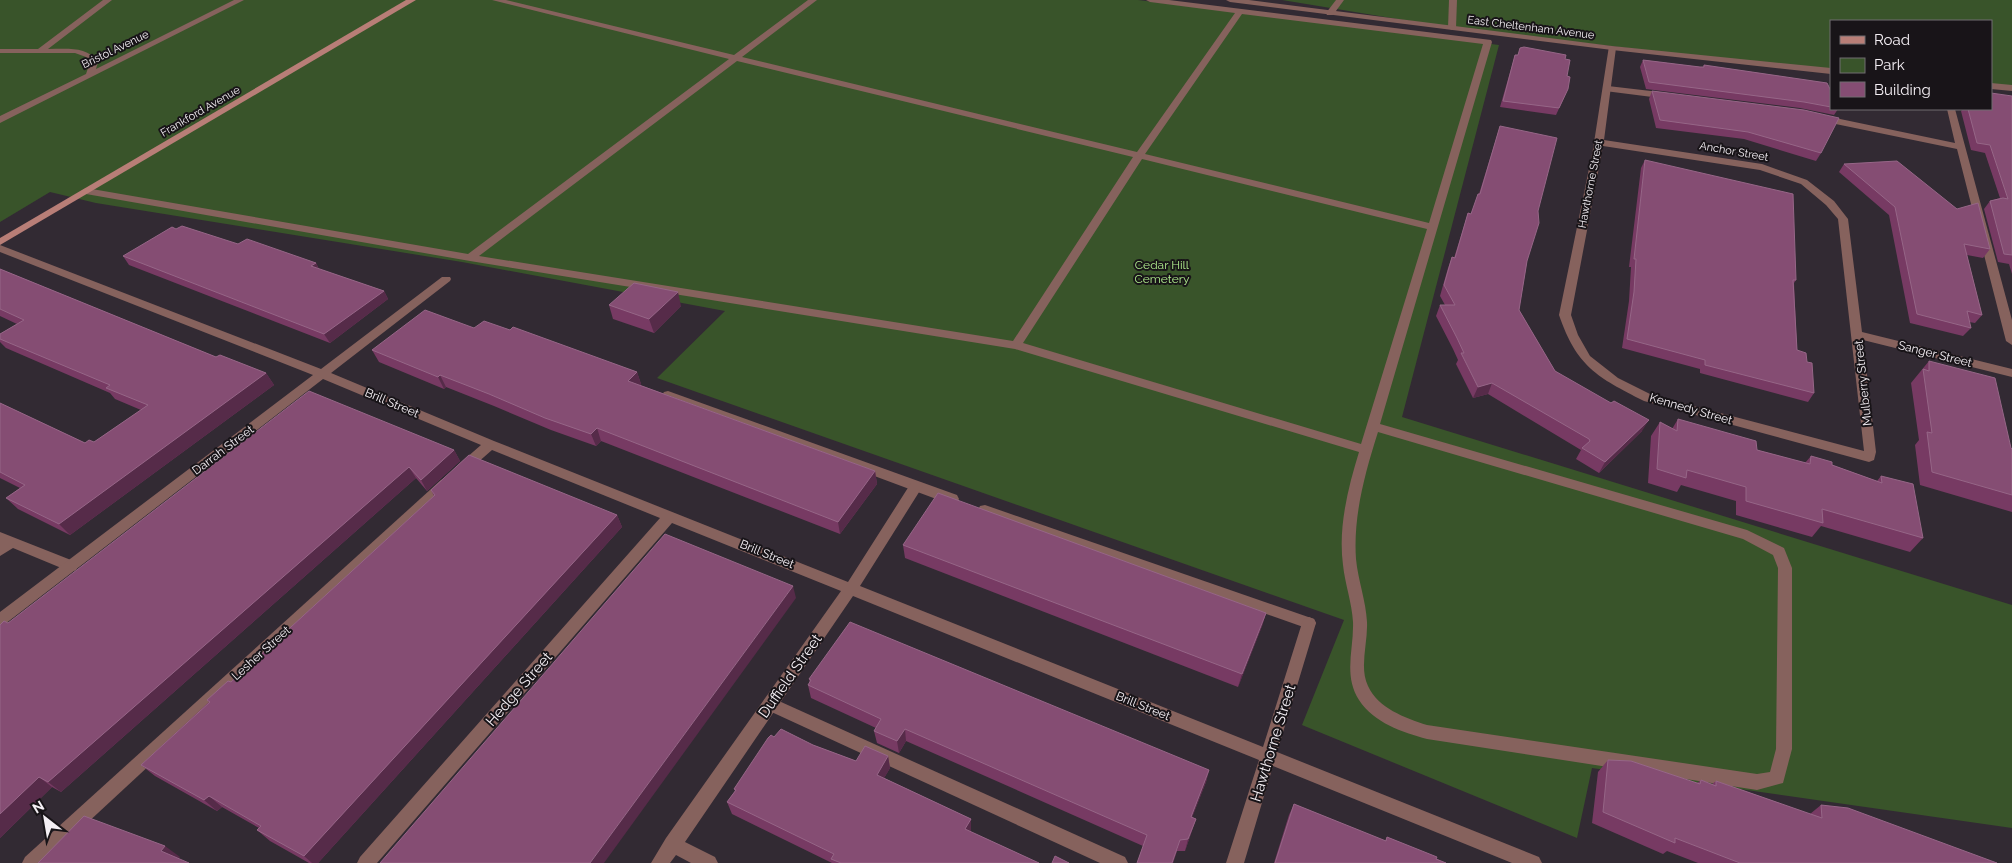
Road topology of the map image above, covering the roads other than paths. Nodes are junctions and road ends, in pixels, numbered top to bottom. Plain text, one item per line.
1 (108, 0) edge
2 (240, 0) edge
3 (412, 0) edge
4 (496, 0) edge
5 (812, 0) edge
6 (1150, 0) edge
7 (1230, 0) edge
8 (1340, 0) edge
9 (1453, 0) edge
10 (1240, 11) junction
11 (1330, 12) junction
12 (1452, 28) junction
13 (1612, 48) junction
14 (42, 49) junction
15 (0, 51) edge
16 (735, 58) junction
17 (1830, 71) edge
18 (90, 74) junction
19 (1992, 86) edge
20 (2012, 88) edge
21 (1608, 89) junction
22 (1676, 97) edge
23 (1951, 110) edge
24 (1810, 115) edge
25 (0, 120) edge
26 (1598, 142) junction
27 (1961, 147) junction
28 (1140, 156) junction
29 (86, 191) junction
30 (1844, 226) joint
31 (1433, 227) junction
32 (0, 242) edge
33 (0, 248) edge
34 (470, 258) junction
35 (446, 279) dead end
36 (1566, 318) joint
37 (1858, 335) junction
38 (2012, 341) edge
39 (1016, 346) junction
40 (323, 374) junction
41 (2012, 374) edge
42 (668, 395) edge
43 (1373, 426) junction
44 (1790, 436) joint
45 (490, 444) junction
46 (1366, 450) junction
47 (916, 486) junction
48 (671, 515) junction
49 (6, 540) edge
50 (0, 551) edge
51 (71, 566) junction
52 (852, 587) junction
53 (0, 620) edge
54 (770, 704) junction
55 (1269, 757) junction
56 (672, 844) junction
57 (31, 863) edge
58 (366, 863) edge
59 (660, 863) edge
60 (709, 863) edge
61 (1119, 863) edge
62 (1235, 863) edge
63 (1533, 863) edge

1 - 14 street
2 - 18 street, Bristol Avenue
3 - 29 main road, Frankford Avenue
4 - 16 street
5 - 16 street
6 - 10 street
7 - 11 street, East Cheltenham Avenue
8 - 11 street
9 - 12 street
10 - 28 street
10 - 31 street
11 - 12 street, East Cheltenham Avenue
12 - 13 street, East Cheltenham Avenue
13 - 17 street, East Cheltenham Avenue
13 - 21 street, Hawthorne Street
14 - 15 street
14 - 18 street
16 - 28 street
16 - 34 street
18 - 25 street, Bristol Avenue
19 - 20 street
21 - 22 street
21 - 26 street, Hawthorne Street
23 - 27 street
24 - 27 street
26 - 30 street, Anchor Street
26 - 36 street, Hawthorne Street
27 - 38 street
28 - 31 street
28 - 39 street
29 - 32 main road, Frankford Avenue
29 - 34 street
30 - 37 street, Mulberry Street
31 - 43 street
33 - 40 street, Brill Street
34 - 39 street
35 - 40 street, Darrah Street
36 - 44 street, Kennedy Street
37 - 41 street, Sanger Street
37 - 44 street, Mulberry Street
39 - 46 street
40 - 45 street, Brill Street
40 - 51 street, Darrah Street
42 - 47 street
43 - 46 street
43 - 46 street
45 - 48 street, Brill Street
45 - 57 street, Lesher Street
47 - 52 street, Duffield Street
47 - 55 street, Hawthorne Street
48 - 52 street, Brill Street
48 - 58 street, Hedge Street
49 - 50 street
49 - 51 street
51 - 53 street, Darrah Street
52 - 54 street, Duffield Street
52 - 55 street, Brill Street
54 - 56 street, Duffield Street
54 - 61 street
55 - 62 street, Hawthorne Street
55 - 63 street, Brill Street
56 - 59 street, Duffield Street
56 - 60 street

